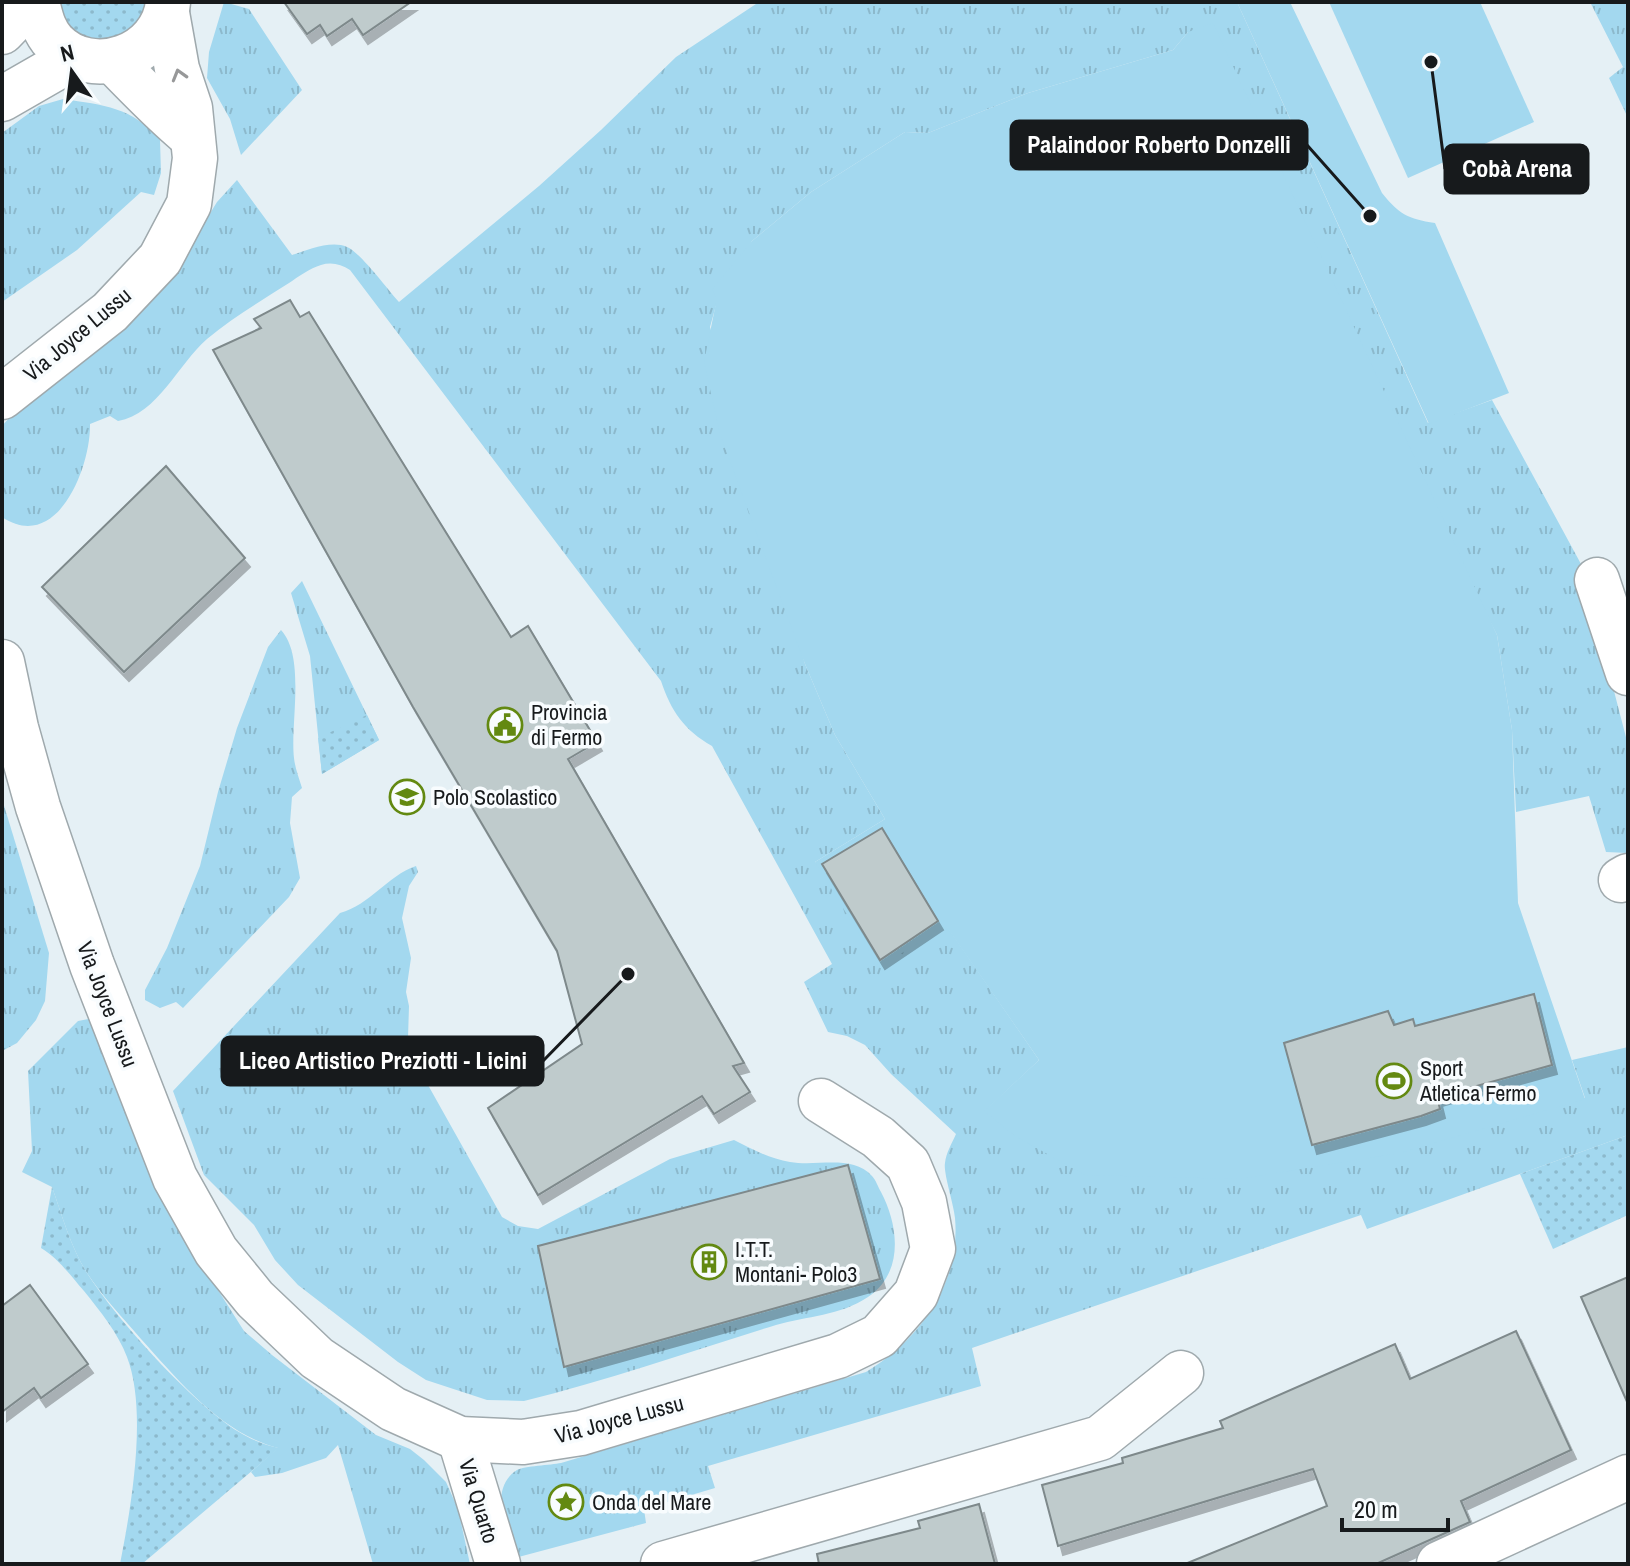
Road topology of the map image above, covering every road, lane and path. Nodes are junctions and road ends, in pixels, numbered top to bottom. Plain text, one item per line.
1 (34, 2) edge
2 (168, 7) edge
3 (2, 32) edge
4 (94, 59) junction
5 (2, 99) edge
6 (192, 137) junction
7 (2, 397) edge
8 (1597, 580) dead end
9 (2, 662) edge
10 (1628, 673) edge
11 (821, 1101) dead end
12 (1181, 1373) dead end
13 (460, 1439) junction
14 (1628, 1477) edge
15 (498, 1564) edge
16 (663, 1564) edge
17 (1439, 1564) edge

1 - 3 street
1 - 4 street
2 - 4 street
6 -> 2 street, Via Joyce Lussu
4 - 5 street
4 - 6 street
6 - 7 street, Via Joyce Lussu
8 - 10 street
9 - 13 street, Via Joyce Lussu
11 - 13 street, Via Joyce Lussu
12 - 16 street
13 - 15 street, Via Quarto
14 - 17 street

